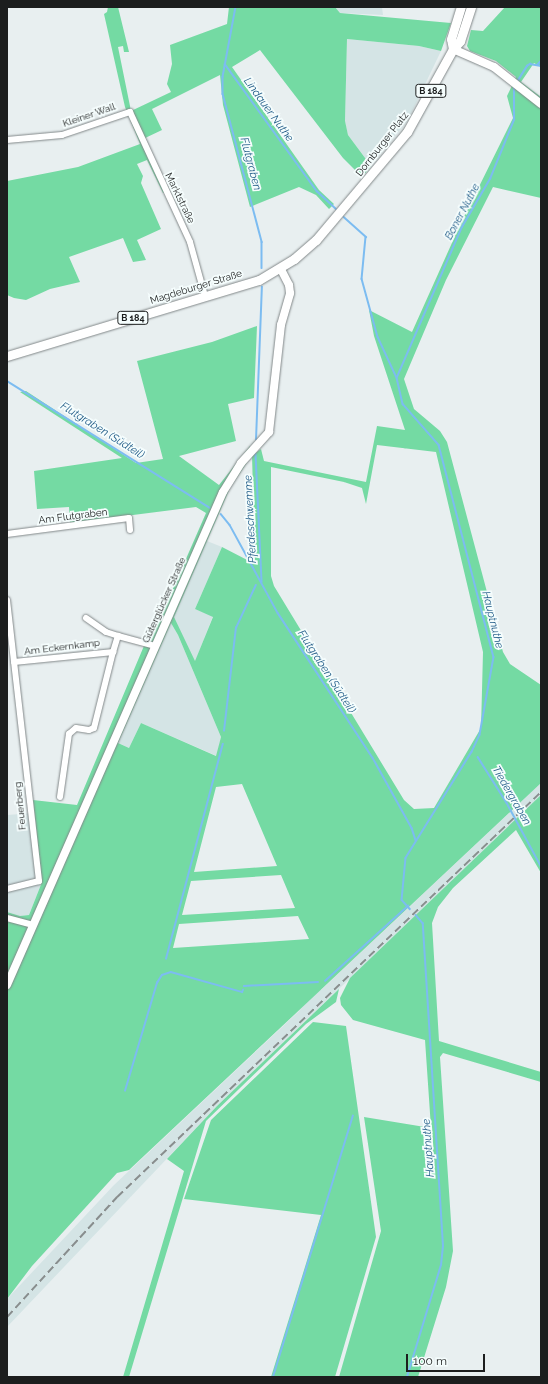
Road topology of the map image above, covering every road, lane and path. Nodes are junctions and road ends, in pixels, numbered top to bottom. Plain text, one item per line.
1 (461, 7) edge
2 (471, 7) edge
3 (453, 49) junction
4 (541, 104) edge
5 (130, 112) joint
6 (7, 140) edge
7 (346, 206) joint
8 (281, 269) junction
9 (205, 296) junction
10 (7, 356) edge
11 (130, 530) dead end
12 (7, 534) edge
13 (7, 600) edge
14 (86, 618) dead end
15 (118, 636) junction
16 (155, 646) junction
17 (113, 652) junction
18 (14, 662) junction
19 (60, 797) dead end
20 (7, 889) edge
21 (7, 918) edge
22 (33, 925) junction
23 (7, 985) edge

1 - 3 main road, B 184
2 - 3 main road, B 184
3 - 4 street
3 - 7 main road, Dornburger Platz / B 184
5 - 6 street, Kleiner Wall
5 - 9 street, Marktstraße
7 - 8 main road, Magdeburger Straße / B 184
8 - 9 main road, Magdeburger Straße / B 184
8 - 16 street, Güterglücker Straße
9 - 10 main road, Magdeburger Straße / B 184
11 - 12 street, Am Flutgraben
13 - 18 street, Feuerberg
14 - 15 street, Am Eckernkamp
15 - 16 street, Am Eckernkamp
15 - 17 street, Am Eckernkamp
16 - 22 street, Güterglücker Straße
17 - 18 street, Am Eckernkamp
17 - 19 street, Am Eckernkamp
18 - 20 street, Feuerberg
21 - 22 street
22 - 23 street, Güterglücker Straße

